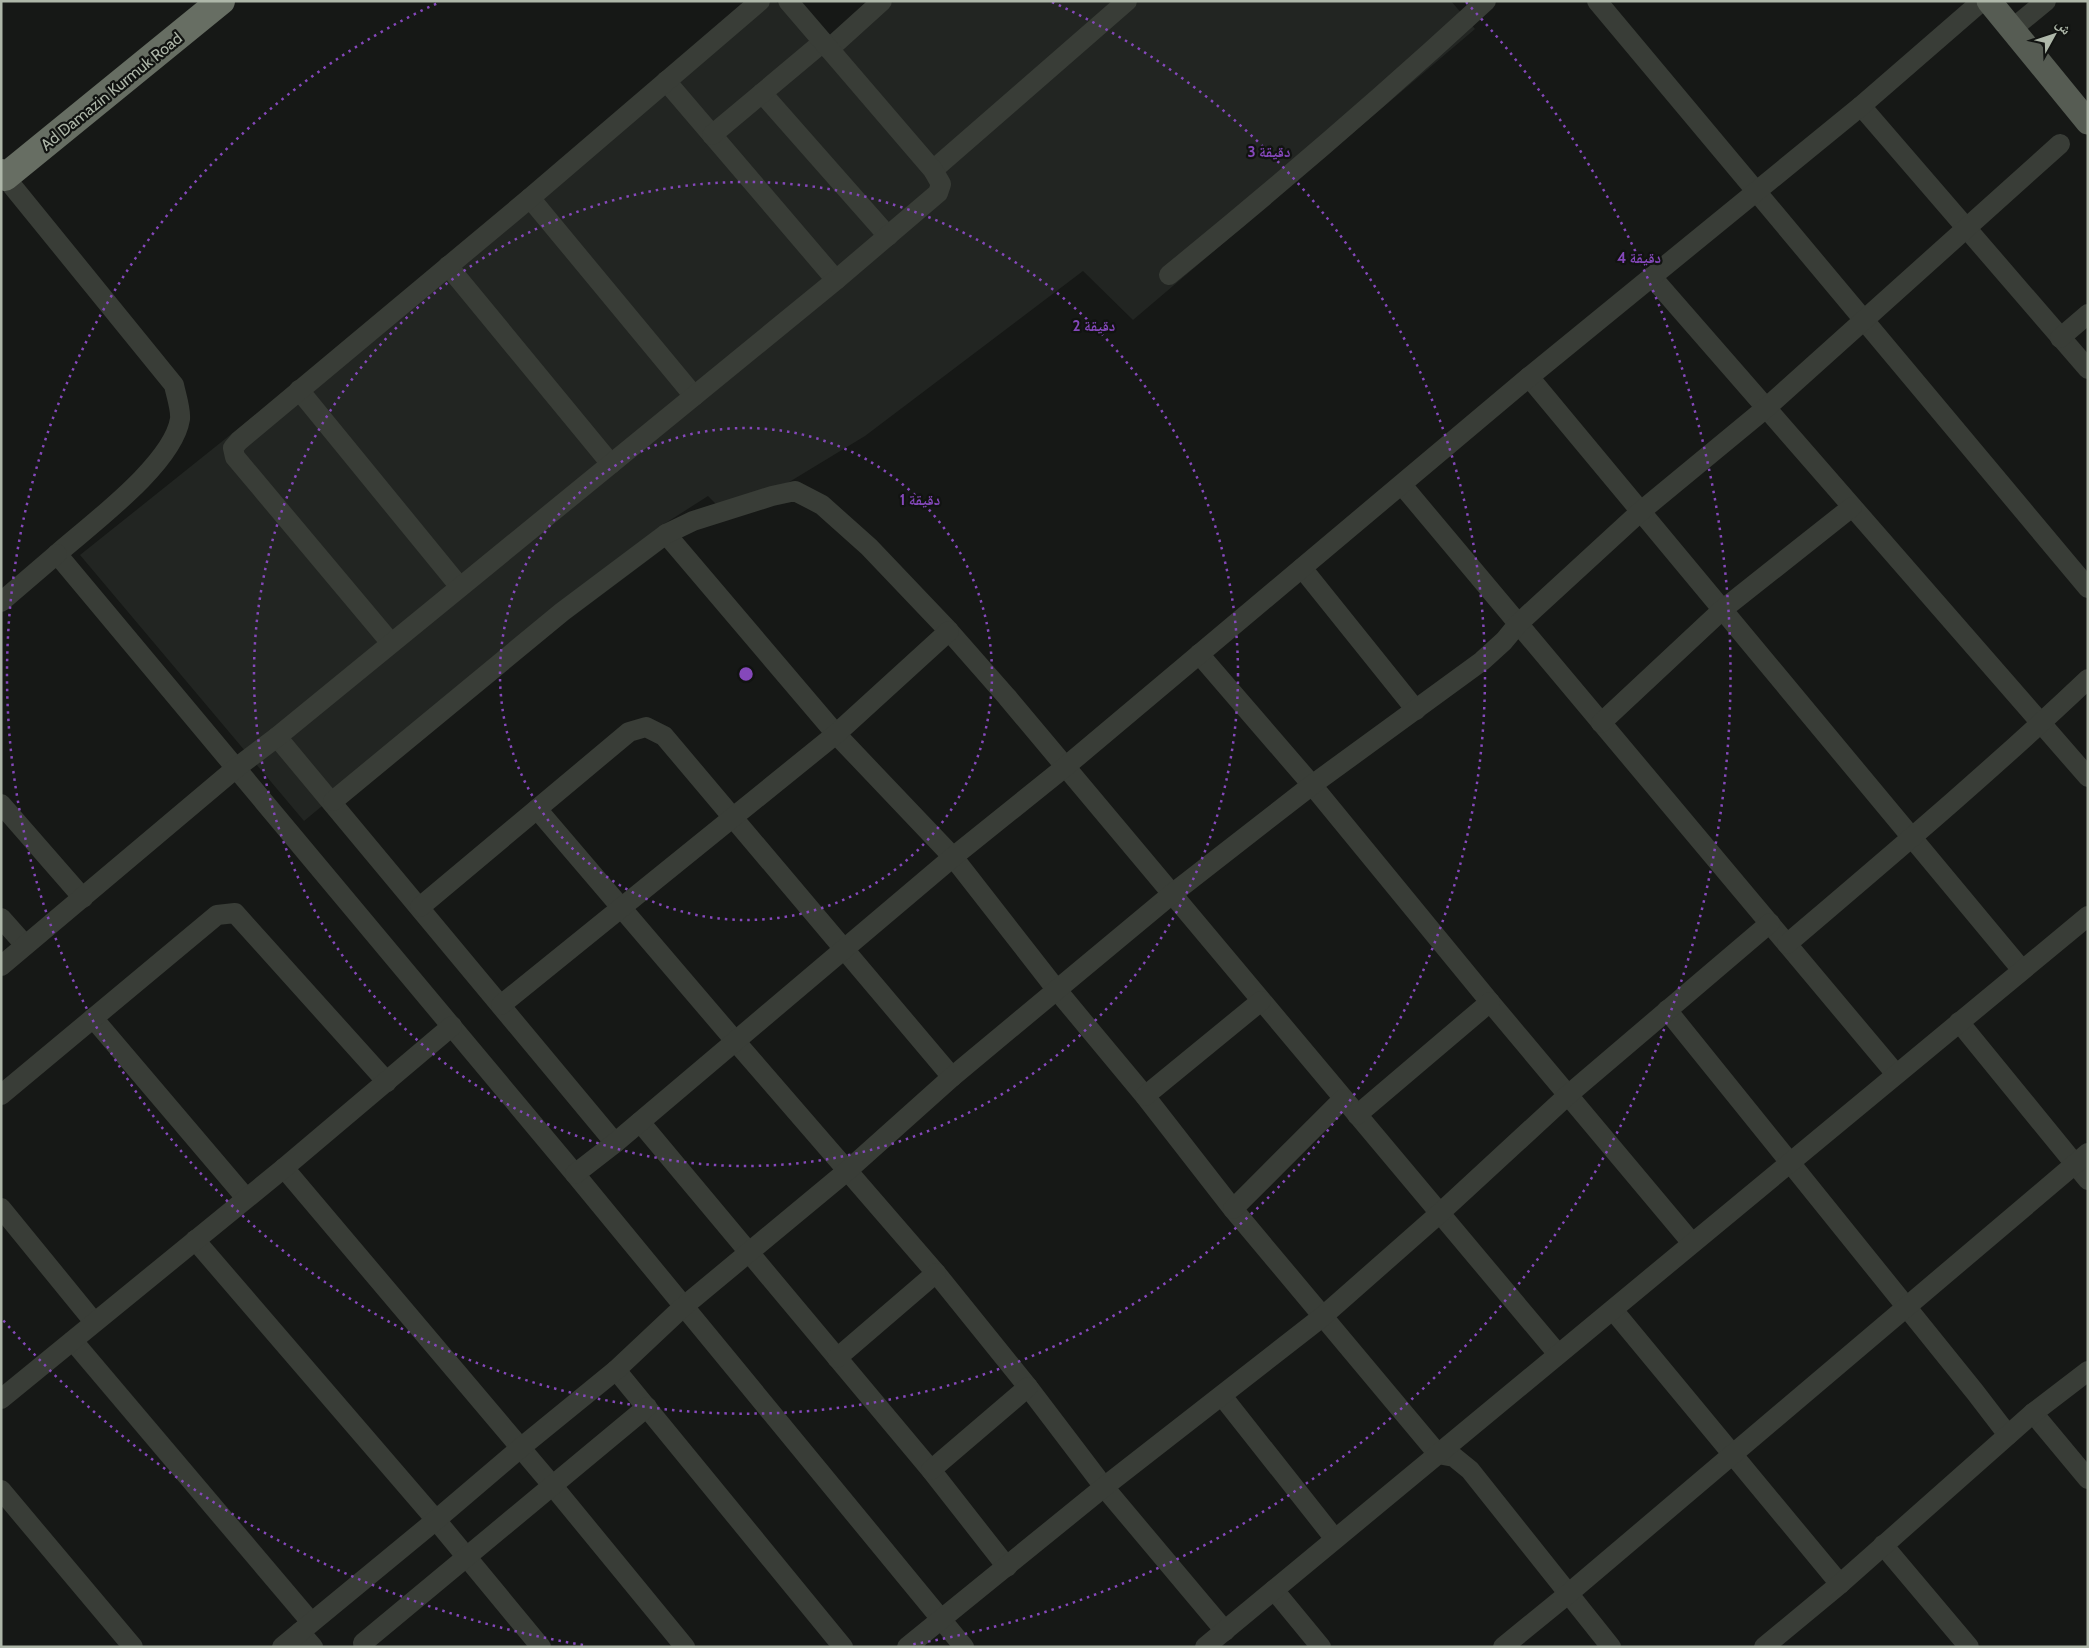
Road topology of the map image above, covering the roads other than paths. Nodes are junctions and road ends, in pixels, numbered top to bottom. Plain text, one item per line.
1 (221, 1) edge
2 (760, 1) edge
3 (788, 1) edge
4 (882, 1) edge
5 (1127, 1) edge
6 (1486, 1) edge
7 (1597, 1) edge
8 (1982, 1) edge
9 (1988, 1) edge
10 (2046, 1) edge
11 (2012, 29) junction
12 (826, 46) junction
13 (666, 82) junction
14 (762, 92) junction
15 (1861, 106) junction
16 (2088, 122) edge
17 (712, 135) junction
18 (2060, 144) dead end
19 (933, 170) junction
20 (3, 175) edge
21 (1756, 192) junction
22 (530, 198) junction
23 (1967, 227) junction
24 (888, 236) junction
25 (448, 266) junction
26 (1169, 275) dead end
27 (1652, 277) junction
28 (836, 280) junction
29 (2088, 314) edge
30 (1862, 320) junction
31 (2060, 338) junction
32 (2088, 369) edge
33 (1529, 377) junction
34 (299, 390) junction
35 (694, 396) junction
36 (1766, 408) junction
37 (610, 464) junction
38 (1402, 485) junction
39 (1852, 506) junction
40 (1640, 512) junction
41 (666, 534) junction
42 (57, 554) junction
43 (1302, 568) junction
44 (460, 587) junction
45 (2088, 588) edge
46 (1, 602) edge
47 (1722, 610) junction
48 (1518, 624) junction
49 (949, 631) junction
50 (392, 643) junction
51 (1199, 654) junction
52 (2088, 679) edge
53 (1416, 710) junction
54 (1601, 722) junction
55 (2041, 724) junction
56 (836, 734) junction
57 (278, 737) junction
58 (1065, 767) junction
59 (236, 768) junction
60 (2088, 778) edge
61 (1312, 785) junction
62 (332, 801) junction
63 (1, 804) edge
64 (538, 809) junction
65 (733, 817) junction
66 (1912, 838) junction
67 (953, 857) junction
68 (1172, 894) junction
69 (83, 898) junction
70 (420, 907) junction
71 (622, 907) junction
72 (2088, 916) edge
73 (1, 918) edge
74 (1770, 923) junction
75 (1787, 944) junction
76 (25, 946) junction
77 (845, 950) junction
78 (1, 966) edge
79 (2022, 970) junction
80 (1056, 989) junction
81 (1261, 1001) junction
82 (1490, 1002) junction
83 (501, 1005) junction
84 (1667, 1010) junction
85 (93, 1018) junction
86 (1959, 1022) junction
87 (452, 1026) junction
88 (736, 1042) junction
89 (1896, 1074) junction
90 (952, 1077) junction
91 (387, 1082) junction
92 (1, 1095) edge
93 (1568, 1095) junction
94 (1145, 1096) junction
95 (1343, 1099) junction
96 (1357, 1114) junction
97 (640, 1122) junction
98 (615, 1143) junction
99 (2081, 1159) edge
100 (1789, 1162) junction
101 (284, 1168) junction
102 (847, 1171) junction
103 (575, 1174) junction
104 (2088, 1180) edge
105 (246, 1198) junction
106 (1, 1208) edge
107 (1233, 1209) junction
108 (1440, 1213) junction
109 (195, 1240) junction
110 (1692, 1243) junction
111 (750, 1253) junction
112 (936, 1273) junction
113 (1906, 1306) junction
114 (683, 1307) junction
115 (1613, 1310) junction
116 (1322, 1317) junction
117 (94, 1322) junction
118 (72, 1341) junction
119 (1558, 1354) junction
120 (837, 1358) junction
121 (616, 1370) junction
122 (2088, 1371) edge
123 (1028, 1387) junction
124 (1222, 1396) junction
125 (1, 1399) edge
126 (647, 1407) junction
127 (2033, 1413) junction
128 (2008, 1435) junction
129 (520, 1448) junction
130 (1733, 1452) junction
131 (1438, 1454) junction
132 (931, 1470) junction
133 (2088, 1479) edge
134 (552, 1485) junction
135 (1104, 1487) junction
136 (1, 1490) edge
137 (436, 1520) junction
138 (1335, 1539) junction
139 (1883, 1545) junction
140 (466, 1557) junction
141 (1007, 1567) junction
142 (1840, 1584) junction
143 (1274, 1590) junction
144 (1568, 1594) junction
145 (940, 1618) junction
146 (1225, 1631) junction
147 (308, 1633) edge
148 (363, 1643) dead end
149 (133, 1647) edge
150 (282, 1647) edge
151 (542, 1647) edge
152 (685, 1647) edge
153 (843, 1647) edge
154 (907, 1647) edge
155 (964, 1647) edge
156 (1205, 1647) edge
157 (1321, 1647) edge
158 (1503, 1647) edge
159 (1611, 1647) edge
160 (1764, 1647) edge
161 (1969, 1647) edge

1 - 20 highway, Ad Damazin Kurmuk Road
2 - 13 street
3 - 12 street
4 - 12 street
5 - 19 street
6 - 26 street
7 - 21 street
8 - 15 street
9 - 11 main road
10 - 11 street
11 - 16 main road
12 - 14 street
12 - 19 street
13 - 17 street
13 - 22 street
14 - 17 street
14 - 24 street
15 - 21 street
15 - 23 street
17 - 28 street
18 - 23 street
19 - 24 street
20 - 42 street
21 - 27 street
21 - 30 street
22 - 25 street
22 - 35 street
23 - 30 street
23 - 31 street
24 - 28 street
25 - 34 street
25 - 37 street
27 - 33 street
27 - 36 street
28 - 35 street
29 - 31 street
30 - 36 street
30 - 45 street
31 - 32 street
33 - 38 street
33 - 40 street
34 - 44 street
34 - 50 street
35 - 37 street
36 - 39 street
36 - 40 street
37 - 44 street
38 - 43 street
38 - 48 street
39 - 47 street
39 - 55 street
40 - 47 street
40 - 48 street
41 - 49 street
41 - 56 street
41 - 62 street
42 - 46 street
42 - 59 street
43 - 51 street
43 - 53 street
44 - 50 street
47 - 54 street
47 - 66 street
48 - 53 street
48 - 54 street
49 - 56 street
49 - 58 street
50 - 57 street
51 - 58 street
51 - 61 street
52 - 55 street
53 - 61 street
54 - 74 street
55 - 60 street
55 - 66 street
56 - 65 street
56 - 67 street
57 - 59 street
57 - 62 street
58 - 67 street
58 - 68 street
59 - 69 street
59 - 87 street
61 - 68 street
61 - 82 street
62 - 70 street
63 - 69 street
64 - 65 street
64 - 70 street
64 - 71 street
65 - 71 street
65 - 77 street
66 - 75 street
66 - 79 street
67 - 77 street
67 - 80 street
68 - 80 street
68 - 81 street
69 - 76 street
70 - 83 street
71 - 83 street
71 - 88 street
72 - 79 street
73 - 76 street
74 - 75 street
74 - 84 street
75 - 89 street
76 - 78 street
77 - 88 street
77 - 90 street
79 - 86 street
80 - 90 street
80 - 94 street
81 - 94 street
81 - 95 street
82 - 93 street
82 - 96 street
83 - 98 street
84 - 93 street
84 - 100 street
85 - 91 street
85 - 92 street
85 - 105 street
86 - 89 street
86 - 99 street
87 - 91 street
87 - 103 street
88 - 97 street
88 - 102 street
89 - 100 street
90 - 102 street
91 - 101 street
93 - 108 street
93 - 110 street
94 - 107 street
95 - 96 street
95 - 107 street
96 - 108 street
97 - 98 street
97 - 111 street
98 - 103 street
99 - 104 street
99 - 113 street
100 - 110 street
100 - 113 street
101 - 105 street
101 - 129 street
102 - 111 street
102 - 112 street
103 - 114 street
105 - 109 street
106 - 117 street
107 - 116 street
108 - 116 street
108 - 119 street
109 - 117 street
109 - 137 street
110 - 115 street
111 - 114 street
111 - 120 street
112 - 120 street
112 - 123 street
113 - 128 street
113 - 130 street
114 - 121 street
114 - 145 street
115 - 119 street
115 - 130 street
116 - 124 street
116 - 131 street
117 - 118 street
118 - 125 street
118 - 147 street
119 - 131 street
120 - 132 street
121 - 126 street
121 - 129 street
122 - 127 street
123 - 132 street
123 - 135 street
124 - 135 street
124 - 138 street
126 - 134 street
126 - 153 street
127 - 128 street
127 - 133 street
128 - 139 street
129 - 134 street
129 - 137 street
130 - 142 street
130 - 144 street
131 - 138 street
131 - 144 street
132 - 141 street
134 - 140 street
134 - 152 street
135 - 141 street
135 - 146 street
136 - 149 street
137 - 140 street
137 - 147 street
138 - 143 street
139 - 142 street
139 - 161 street
140 - 148 street
140 - 151 street
141 - 145 street
142 - 160 street
143 - 146 street
143 - 157 street
144 - 158 street
144 - 159 street
145 - 154 street
145 - 155 street
146 - 156 street
147 - 150 street

